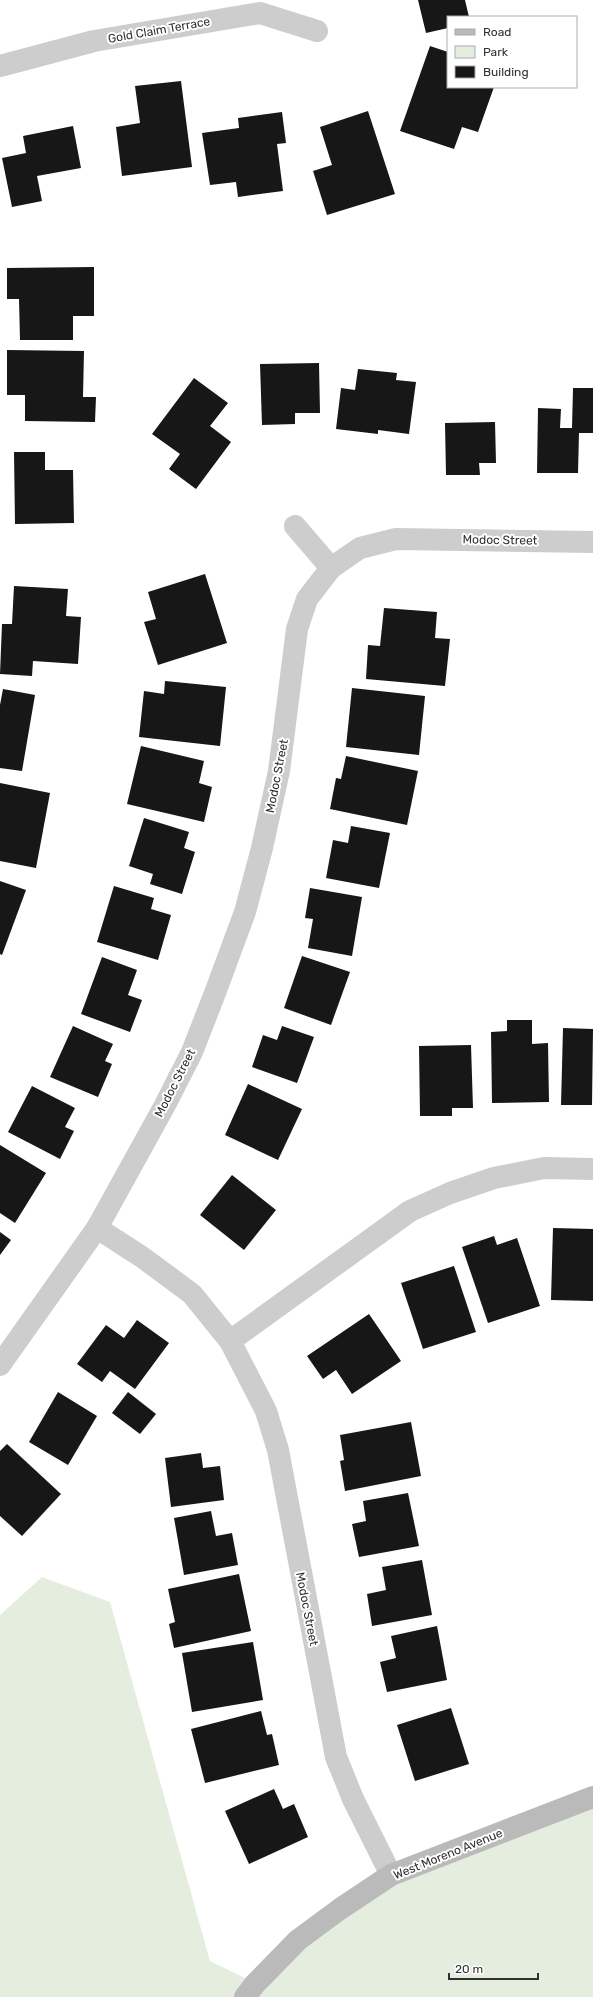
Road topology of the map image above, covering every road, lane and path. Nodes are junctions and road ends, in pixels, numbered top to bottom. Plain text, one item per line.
1 (317, 31) dead end
2 (0, 66) edge
3 (295, 526) dead end
4 (593, 542) edge
5 (331, 568) junction
6 (593, 1169) edge
7 (97, 1228) junction
8 (230, 1341) junction
9 (0, 1365) edge
10 (593, 1797) edge
11 (392, 1875) junction
12 (245, 1997) edge

1 - 2 street, Gold Claim Terrace
3 - 5 street
4 - 5 street, Modoc Street
5 - 7 street, Modoc Street
6 - 8 street
7 - 8 street, Modoc Street
7 - 9 street, Modoc Street
8 - 11 street, Modoc Street
10 - 11 street, West Moreno Avenue
11 - 12 street, West Moreno Avenue

